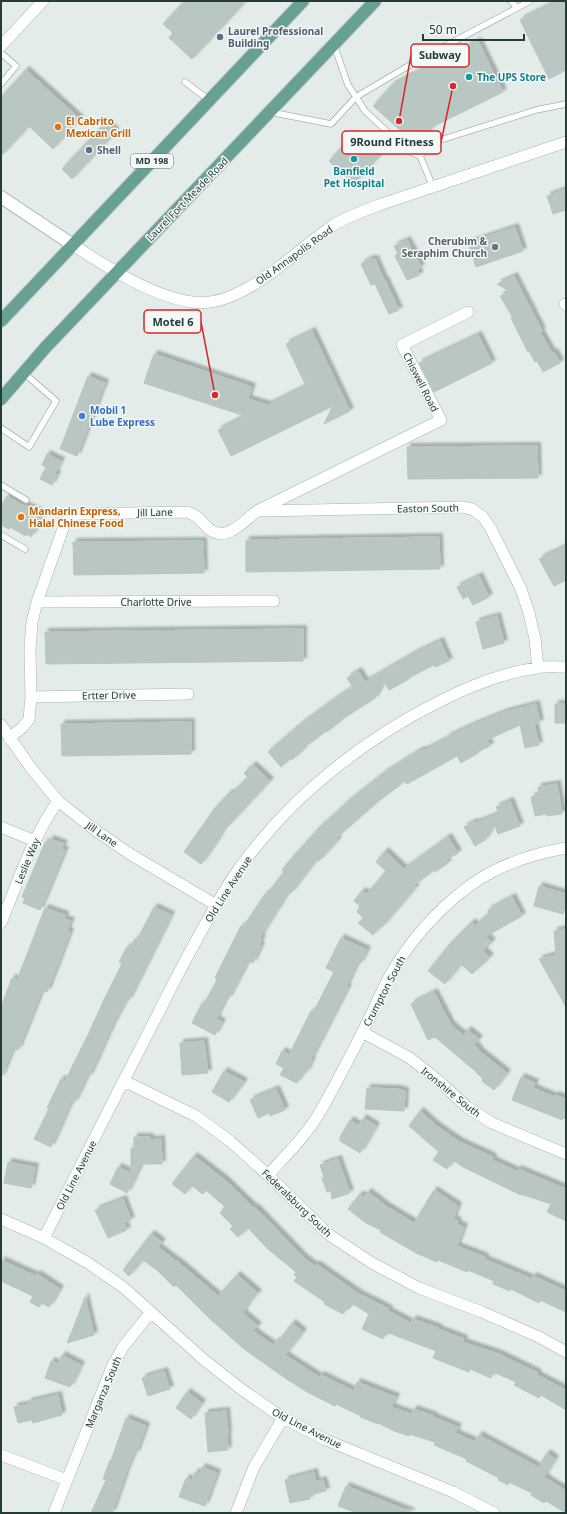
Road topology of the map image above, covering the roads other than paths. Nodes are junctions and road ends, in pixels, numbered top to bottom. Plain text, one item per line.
1 (43, 1) edge
2 (303, 1) edge
3 (375, 1) edge
4 (511, 1) edge
5 (530, 1) edge
6 (517, 8) junction
7 (334, 45) junction
8 (1, 46) edge
9 (1, 53) edge
10 (185, 82) dead end
11 (1, 84) edge
12 (356, 97) junction
13 (209, 100) junction
14 (566, 104) edge
15 (270, 112) junction
16 (566, 142) edge
17 (420, 156) junction
18 (432, 187) junction
19 (1, 197) edge
20 (73, 245) junction
21 (117, 273) junction
22 (468, 312) dead end
23 (1, 321) edge
24 (24, 373) junction
25 (1, 399) edge
26 (440, 420) joint
27 (1, 428) edge
28 (1, 485) edge
29 (26, 500) dead end
30 (257, 511) junction
31 (1, 535) edge
32 (25, 549) dead end
33 (274, 601) dead end
34 (37, 602) junction
35 (566, 667) edge
36 (538, 668) junction
37 (188, 694) dead end
38 (31, 697) junction
39 (1, 725) edge
40 (9, 738) junction
41 (58, 801) junction
42 (1, 827) edge
43 (35, 840) junction
44 (566, 848) edge
45 (216, 905) junction
46 (1, 923) edge
47 (362, 1032) junction
48 (124, 1081) junction
49 (566, 1154) edge
50 (268, 1175) junction
51 (1, 1219) edge
52 (44, 1238) junction
53 (152, 1312) junction
54 (566, 1352) edge
55 (284, 1418) junction
56 (1, 1455) edge
57 (67, 1480) junction
58 (54, 1513) edge
59 (236, 1513) edge
60 (494, 1513) edge

1 - 8 street
2 - 13 main road, MD 198
3 - 7 main road, Laurel Fort Meade Road
4 - 6 lane
5 - 6 lane
6 - 12 lane
7 - 12 lane
7 - 15 main road, Laurel Fort Meade Road
9 - 11 lane
10 - 13 lane
12 - 15 lane
12 - 17 lane
13 - 20 main road, MD 198
14 - 17 lane
15 - 21 main road, Laurel Fort Meade Road
16 - 18 street, Old Annapolis Road
17 - 18 lane
18 - 21 street, Old Annapolis Road
19 - 20 street
20 - 21 street, Old Annapolis Road
20 - 23 main road, MD 198
21 - 24 main road, Laurel Fort Meade Road
22 - 26 street, Chiswell Road
24 - 25 main road, Laurel Fort Meade Road
24 - 27 lane
26 - 30 street, Jill Lane
28 - 29 lane
30 - 34 street, Jill Lane
30 - 36 street, Easton South
31 - 32 lane
33 - 34 street, Charlotte Drive
34 - 38 street, Jill Lane
35 - 36 street, Old Line Avenue
36 - 45 street, Old Line Avenue
37 - 38 street, Ertter Drive
38 - 40 street, Jill Lane
39 - 40 street, Jill Lane
40 - 41 street, Jill Lane
41 - 43 street, Leslie Way
41 - 45 street, Jill Lane
42 - 43 street
43 - 46 street, Leslie Way
44 - 47 street, Crumpton South
45 - 48 street, Old Line Avenue
47 - 49 street, Ironshire South
47 - 50 street, Crumpton South
48 - 50 street, Federalsburg South
48 - 52 street, Old Line Avenue
50 - 54 street, Federalsburg South
51 - 52 street, Old Line Avenue
52 - 53 street, Old Line Avenue
53 - 55 street, Old Line Avenue
53 - 57 street, Marganza South
55 - 59 street
55 - 60 street, Old Line Avenue
56 - 57 street
57 - 58 street, Marganza South

